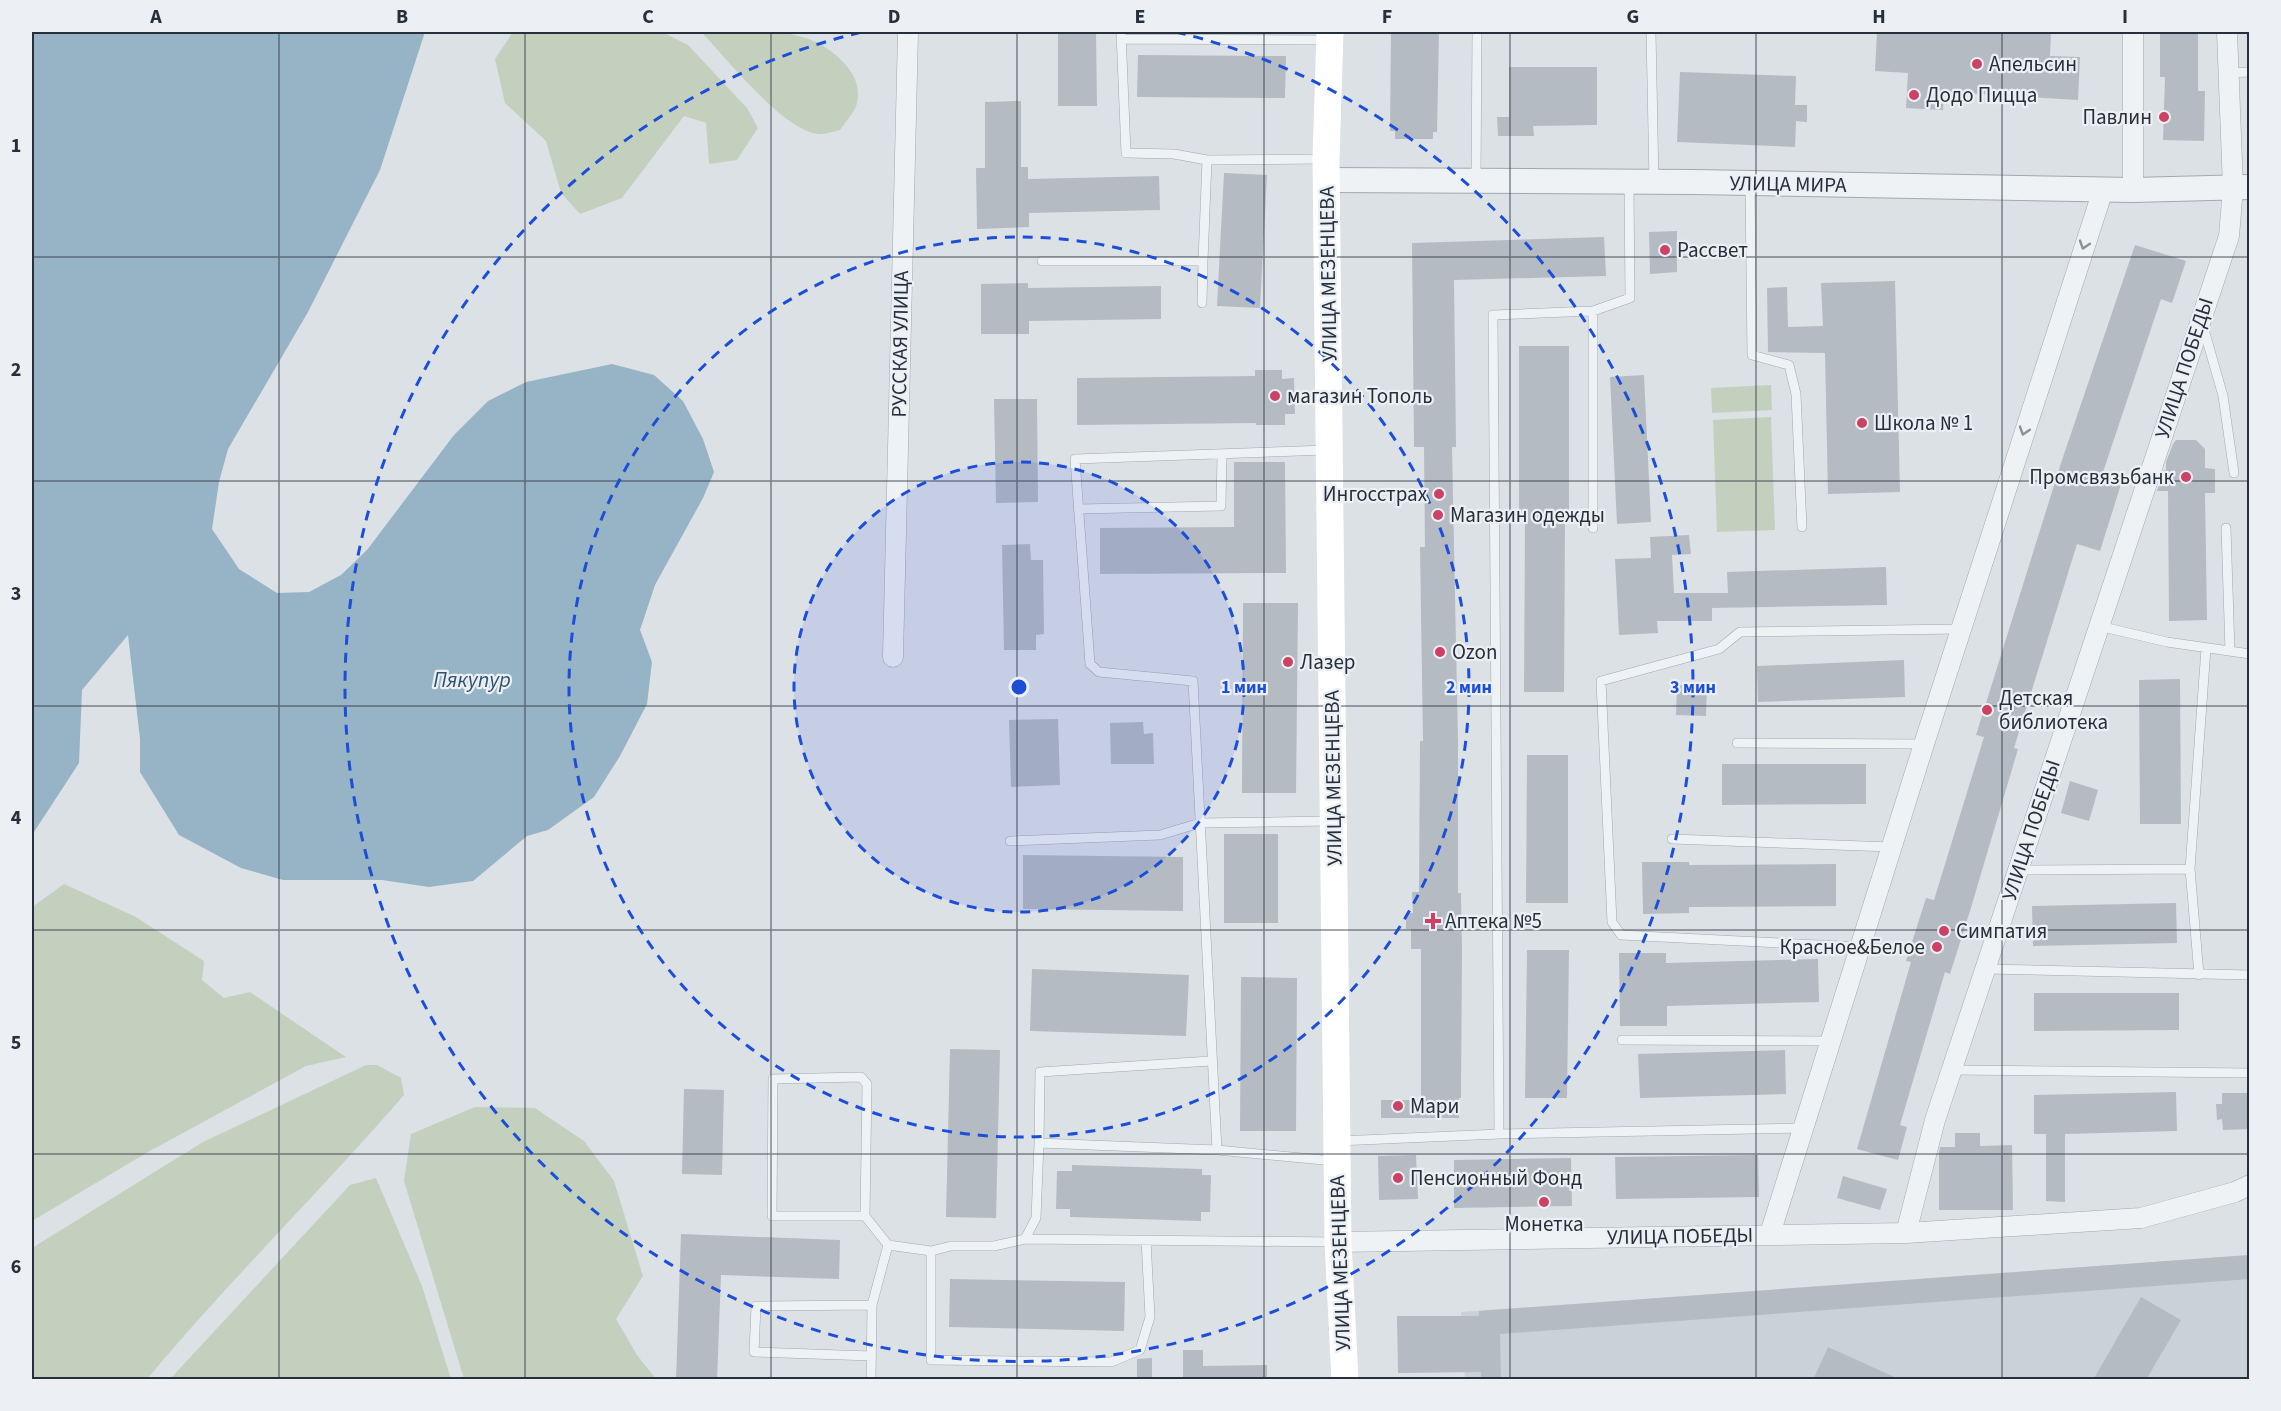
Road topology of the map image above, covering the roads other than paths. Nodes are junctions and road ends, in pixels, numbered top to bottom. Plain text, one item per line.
1 (908, 32) edge
2 (1477, 32) edge
3 (1651, 32) edge
4 (2133, 32) edge
5 (2227, 32) edge
6 (1121, 35) edge
7 (1330, 36) edge
8 (2250, 72) edge
9 (2228, 73) junction
10 (1207, 160) junction
11 (1326, 170) junction
12 (1476, 181) junction
13 (1629, 182) junction
14 (1654, 182) junction
15 (1750, 183) junction
16 (2241, 188) edge
17 (2103, 190) junction
18 (2133, 190) junction
19 (1042, 261) dead end
20 (1203, 261) junction
21 (1202, 303) dead end
22 (1593, 311) junction
23 (2201, 318) junction
24 (1330, 450) junction
25 (1222, 454) junction
26 (2234, 473) dead end
27 (1078, 509) junction
28 (1802, 526) dead end
29 (1593, 528) dead end
30 (2226, 528) dead end
31 (2099, 626) junction
32 (1961, 629) junction
33 (2206, 648) junction
34 (2230, 651) junction
35 (2250, 654) edge
36 (893, 657) dead end
37 (1737, 743) dead end
38 (1924, 744) junction
39 (1334, 821) junction
40 (1200, 823) junction
41 (1672, 839) dead end
42 (1010, 841) dead end
43 (1891, 847) junction
44 (2190, 869) junction
45 (2018, 870) junction
46 (1860, 947) junction
47 (1986, 969) junction
48 (2199, 975) junction
49 (2250, 975) edge
50 (1622, 1040) dead end
51 (1831, 1041) junction
52 (1211, 1061) junction
53 (1952, 1070) junction
54 (2250, 1073) edge
55 (1804, 1128) junction
56 (1499, 1134) junction
57 (1039, 1143) junction
58 (1217, 1150) junction
59 (1337, 1151) junction
60 (2250, 1185) edge
61 (865, 1216) junction
62 (1906, 1233) junction
63 (1770, 1234) junction
64 (1025, 1239) junction
65 (1146, 1240) junction
66 (1338, 1242) junction
67 (888, 1245) junction
68 (932, 1251) junction
69 (872, 1305) junction
70 (871, 1356) junction
71 (871, 1380) edge
72 (1345, 1380) edge

1 - 36 street, РУССКАЯ УЛИЦА
2 - 12 lane
3 - 14 lane
4 - 18 street
5 - 9 street, УЛИЦА ПОБЕДЫ
6 - 7 lane
6 - 10 lane
7 - 11 main road, УЛИЦА МЕЗЕНЦЕВА
8 - 9 lane
9 - 16 street, УЛИЦА ПОБЕДЫ
10 - 11 lane
10 - 20 lane
11 - 12 street, УЛИЦА МИРА
11 - 24 main road, УЛИЦА МЕЗЕНЦЕВА
12 - 13 street, УЛИЦА МИРА
13 - 14 street, УЛИЦА МИРА
13 - 22 lane
14 - 15 street, УЛИЦА МИРА
15 - 17 street, УЛИЦА МИРА
15 - 28 lane
16 - 18 street, УЛИЦА МИРА
16 - 23 street, УЛИЦА ПОБЕДЫ
17 - 18 street, УЛИЦА МИРА
17 -> 32 street, УЛИЦА ПОБЕДЫ
19 - 20 lane
20 - 21 lane
22 - 29 lane
22 - 56 lane
23 - 26 lane
23 - 31 street, УЛИЦА ПОБЕДЫ
24 - 25 lane
24 - 39 main road, УЛИЦА МЕЗЕНЦЕВА
25 - 27 lane
25 - 27 lane
27 - 40 lane
30 - 34 lane
31 - 33 lane
31 - 45 street, УЛИЦА ПОБЕДЫ
32 - 38 street, УЛИЦА ПОБЕДЫ
32 - 46 lane
33 - 34 lane
33 - 44 lane
34 - 35 lane
37 - 38 lane
38 - 43 street, УЛИЦА ПОБЕДЫ
39 - 40 lane
39 - 59 main road, УЛИЦА МЕЗЕНЦЕВА
40 - 42 lane
40 - 52 lane
41 - 43 lane
43 - 46 street, УЛИЦА ПОБЕДЫ
44 - 45 lane
44 - 48 lane
45 - 47 street, УЛИЦА ПОБЕДЫ
46 - 51 street, УЛИЦА ПОБЕДЫ
47 - 48 lane
47 - 53 street, УЛИЦА ПОБЕДЫ
48 - 49 lane
50 - 51 lane
51 - 55 street, УЛИЦА ПОБЕДЫ
52 - 57 lane
52 - 58 lane
53 - 54 lane
53 - 62 street, УЛИЦА ПОБЕДЫ
55 - 56 lane
55 - 63 street, УЛИЦА ПОБЕДЫ
56 - 59 lane
57 - 58 lane
57 - 64 lane
58 - 59 lane
59 - 66 main road, УЛИЦА МЕЗЕНЦЕВА
60 - 62 street, УЛИЦА ПОБЕДЫ
61 - 61 lane
61 - 67 lane
62 - 63 street, УЛИЦА ПОБЕДЫ
63 - 66 street, УЛИЦА ПОБЕДЫ
64 - 65 lane
64 - 68 lane
65 - 66 lane
65 - 68 lane
66 - 72 main road, УЛИЦА МЕЗЕНЦЕВА
67 - 68 lane
67 - 69 lane
69 - 70 lane
69 - 70 lane
70 - 71 lane

